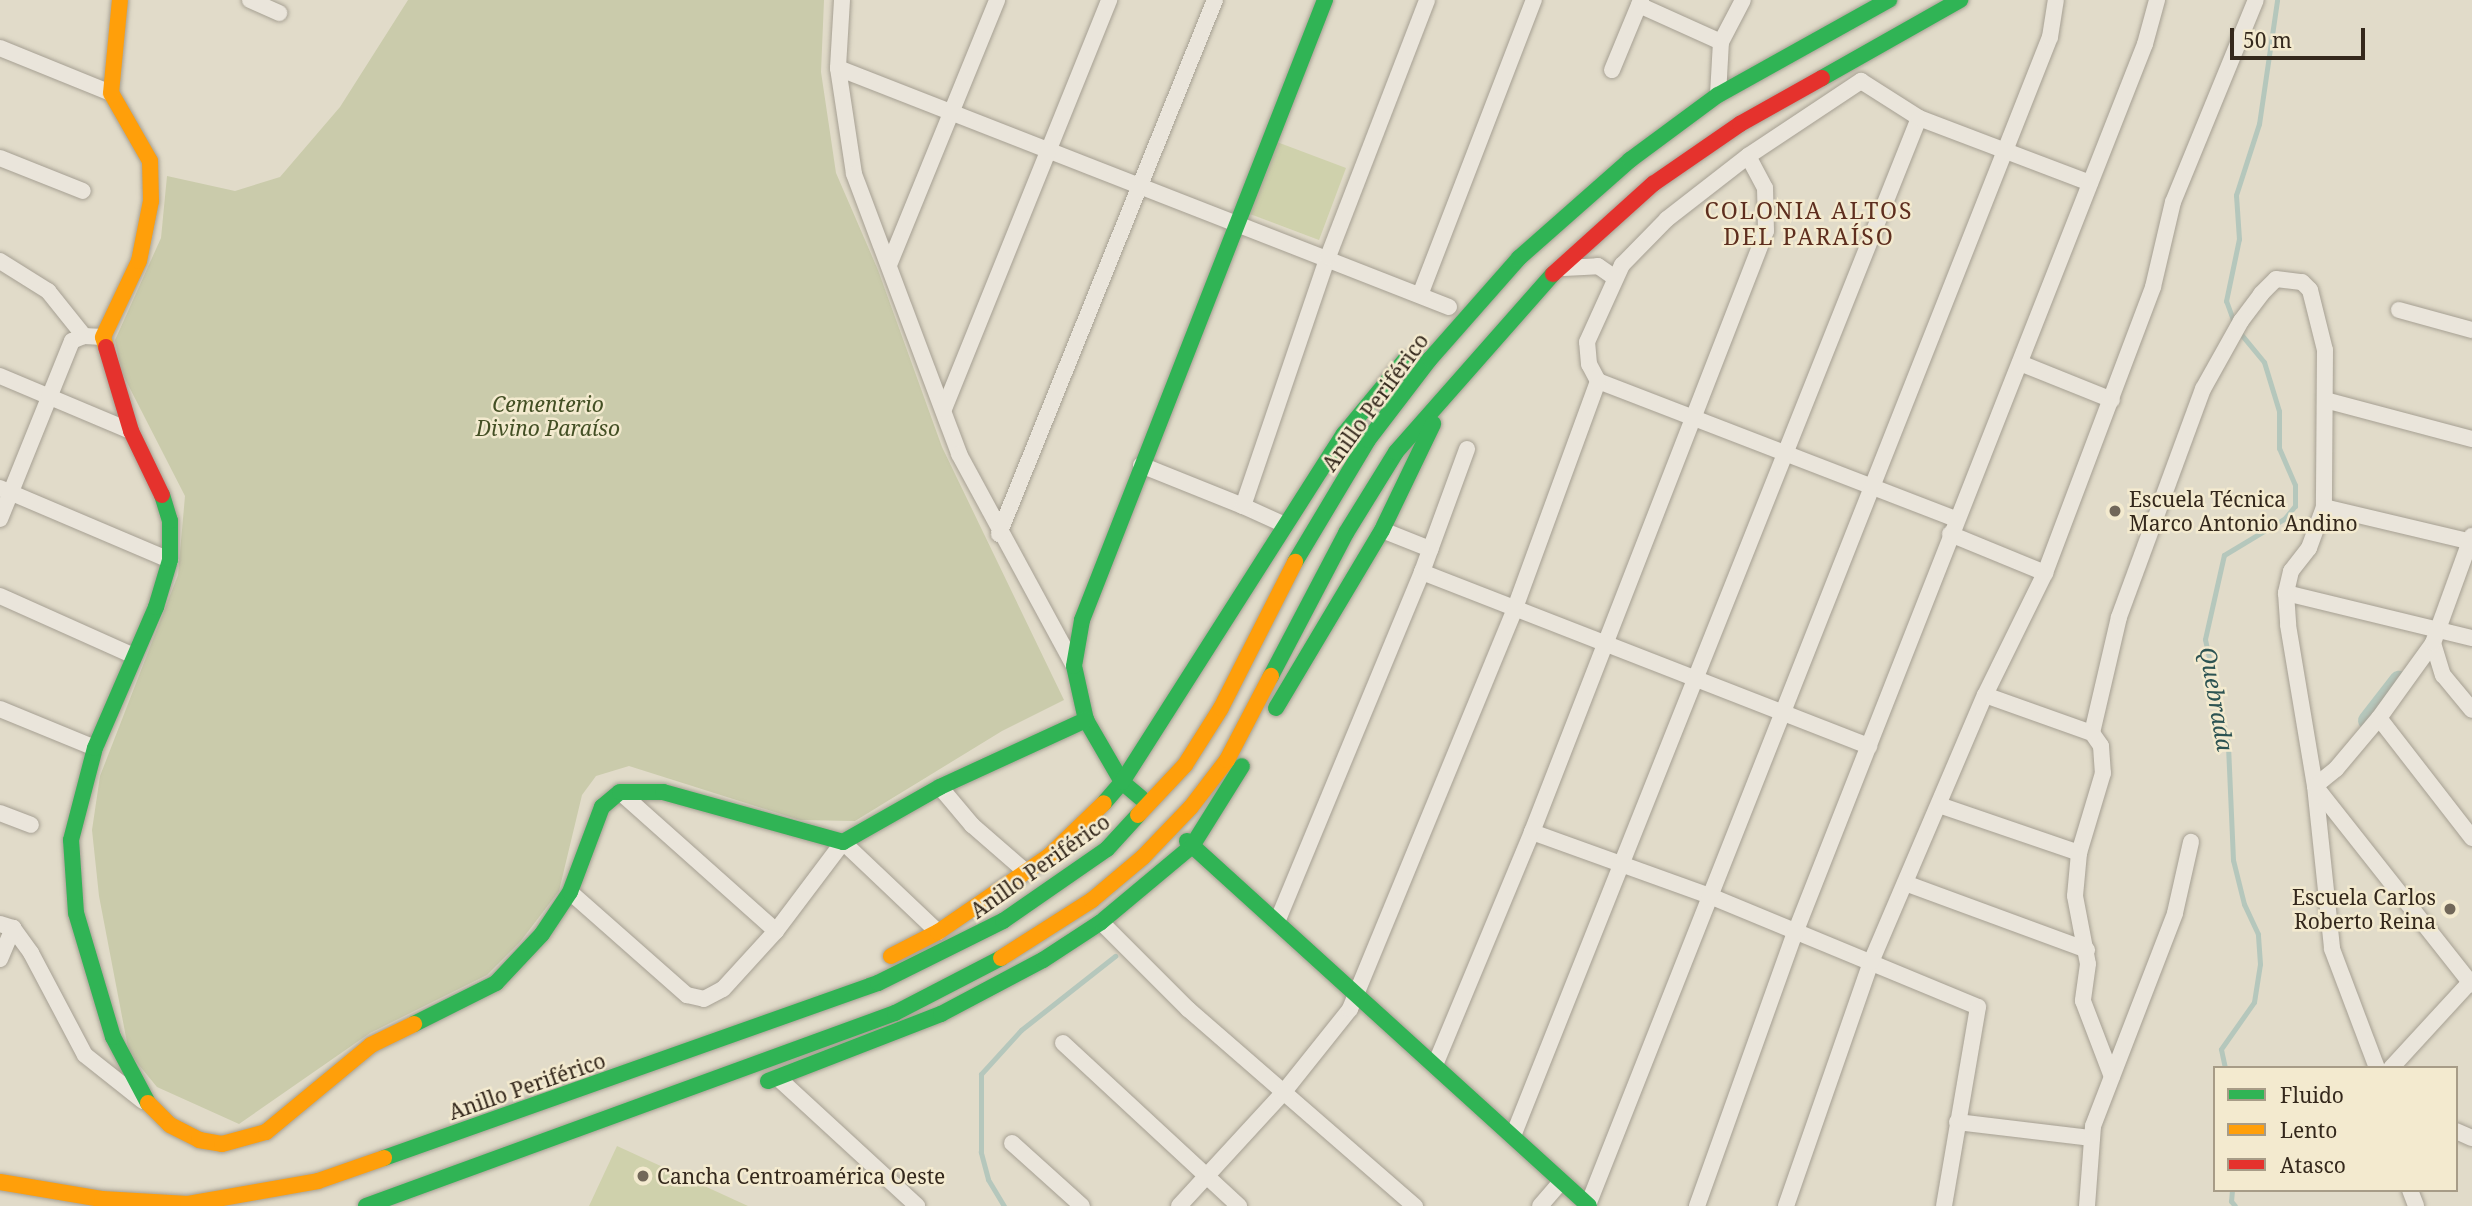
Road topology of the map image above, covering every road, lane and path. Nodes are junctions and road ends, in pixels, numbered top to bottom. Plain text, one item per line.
1 (120, 0) edge
2 (250, 0) edge
3 (842, 0) edge
4 (979, 0) edge
5 (1109, 0) edge
6 (1215, 0) edge
7 (1325, 0) edge
8 (1427, 0) edge
9 (1534, 0) edge
10 (1743, 0) edge
11 (1889, 0) edge
12 (1960, 0) edge
13 (2056, 0) edge
14 (2157, 0) edge
15 (2256, 0) edge
16 (996, 3) edge
17 (1640, 3) edge
18 (279, 13) dead end
19 (1721, 42) junction
20 (0, 48) edge
21 (838, 68) junction
22 (1612, 70) dead end
23 (111, 93) junction
24 (1718, 95) junction
25 (952, 111) junction
26 (1919, 118) junction
27 (2005, 148) junction
28 (1051, 149) junction
29 (1748, 156) junction
30 (0, 158) edge
31 (2090, 183) junction
32 (1139, 187) junction
33 (83, 191) dead end
34 (1237, 222) junction
35 (1328, 257) junction
36 (1519, 258) junction
37 (0, 261) edge
38 (889, 265) junction
39 (1559, 269) junction
40 (1614, 277) junction
41 (1420, 295) junction
42 (2399, 310) dead end
43 (1444, 312) joint
44 (2472, 330) edge
45 (83, 336) junction
46 (103, 337) junction
47 (1414, 349) dead end
48 (2020, 363) junction
49 (0, 376) edge
50 (1598, 381) junction
51 (1452, 385) junction
52 (48, 396) junction
53 (2112, 400) junction
54 (2325, 400) junction
55 (944, 409) junction
56 (1692, 416) junction
57 (131, 431) junction
58 (2472, 439) edge
59 (1466, 449) dead end
60 (1783, 452) junction
61 (1140, 465) junction
62 (1870, 488) junction
63 (6, 490) edge
64 (1243, 506) junction
65 (2325, 507) junction
66 (0, 519) edge
67 (1285, 525) junction
68 (1953, 526) junction
69 (1382, 530) junction
70 (999, 534) junction
71 (2471, 540) edge
72 (1430, 549) junction
73 (170, 560) junction
74 (1422, 572) junction
75 (2045, 573) junction
76 (2286, 593) junction
77 (0, 596) edge
78 (1515, 608) junction
79 (2439, 634) junction
80 (2472, 638) edge
81 (1606, 643) junction
82 (132, 655) junction
83 (1073, 666) junction
84 (1697, 676) junction
85 (1985, 695) junction
86 (0, 709) edge
87 (2472, 710) edge
88 (1782, 711) junction
89 (2379, 718) junction
90 (1086, 720) junction
91 (2092, 733) junction
92 (1869, 746) junction
93 (95, 748) junction
94 (1122, 782) junction
95 (2315, 786) junction
96 (940, 787) junction
97 (620, 792) junction
98 (1141, 798) dead end
99 (1939, 805) junction
100 (0, 813) edge
101 (31, 825) dead end
102 (1532, 832) junction
103 (2472, 838) edge
104 (843, 842) junction
105 (2191, 842) dead end
106 (1189, 844) junction
107 (2078, 853) junction
108 (1623, 865) junction
109 (1026, 872) junction
110 (1905, 883) junction
111 (570, 892) junction
112 (1710, 896) junction
113 (1101, 922) junction
114 (1277, 922) junction
115 (7, 926) edge
116 (776, 931) junction
117 (939, 932) junction
118 (1795, 933) junction
119 (2087, 950) junction
120 (0, 959) edge
121 (1871, 962) junction
122 (873, 963) dead end
123 (2470, 980) edge
124 (1356, 992) junction
125 (777, 1000) dead end
126 (1063, 1043) dead end
127 (2378, 1064) edge
128 (1435, 1065) junction
129 (2393, 1066) edge
130 (2112, 1077) junction
131 (778, 1078) junction
132 (611, 1079) junction
133 (754, 1086) dead end
134 (1283, 1093) junction
135 (705, 1104) dead end
136 (150, 1107) junction
137 (635, 1108) junction
138 (1957, 1122) junction
139 (1513, 1136) junction
140 (2092, 1138) junction
141 (1012, 1143) dead end
142 (1204, 1177) junction
143 (0, 1182) edge
144 (1561, 1182) junction
145 (1588, 1205) edge
146 (366, 1206) edge
147 (917, 1206) edge
148 (1082, 1206) edge
149 (1179, 1206) edge
150 (1239, 1206) edge
151 (1415, 1206) edge
152 (1540, 1206) edge
153 (1697, 1206) edge
154 (1786, 1206) edge
155 (1944, 1206) edge
156 (2087, 1206) edge

1 - 23 main road
2 - 18 street
3 - 21 street
4 - 16 street
5 - 28 street
6 - 32 street
7 - 34 main road
8 - 35 street
9 - 41 street
10 - 19 street
11 - 24 main road, Anillo Periférico
12 - 39 main road
13 - 27 street
14 - 31 street
15 - 53 street
16 - 25 street
17 - 19 street
17 - 22 street
19 - 24 street
20 - 23 street
21 - 25 street
21 - 38 street
23 - 46 main road
24 - 36 main road, Anillo Periférico
25 - 28 street
25 - 38 street
26 - 27 street
26 - 29 street
26 - 60 street
27 - 31 street
27 - 62 street
28 - 32 street
28 - 55 street
29 - 40 street
29 - 56 street
30 - 33 street
31 - 48 street
32 - 34 street
32 - 70 street
34 - 35 street
34 - 61 main road
35 - 41 street
35 - 64 street
36 - 43 main road
36 - 132 main road, Anillo Periférico
37 - 45 street
38 - 55 street
39 - 40 street
39 - 51 main road
40 - 50 street
41 - 43 street
42 - 44 street
45 - 46 street
45 - 52 street
46 - 57 main road
47 - 67 main road
48 - 53 street
48 - 68 street
49 - 52 street
50 - 56 street
50 - 78 street
51 - 69 main road
51 - 137 main road
52 - 57 street
52 - 63 street
53 - 75 street
54 - 58 street
54 - 65 street
54 - 91 street
55 - 70 street
56 - 60 street
56 - 81 street
57 - 73 main road
59 - 72 street
60 - 62 street
60 - 84 street
61 - 64 street
61 - 83 main road
62 - 68 street
62 - 88 street
63 - 66 street
63 - 73 street
64 - 67 street
65 - 71 street
65 - 76 street
67 - 94 main road
68 - 75 street
68 - 92 street
69 - 72 street
69 - 106 main road
70 - 83 street
71 - 79 street
72 - 74 street
73 - 82 main road
74 - 78 street
74 - 114 street
75 - 85 street
76 - 79 street
76 - 95 street
77 - 82 street
78 - 81 street
78 - 124 street
79 - 80 street
79 - 87 street
79 - 89 street
81 - 84 street
81 - 102 street
82 - 93 main road
83 - 90 main road
84 - 88 street
84 - 108 street
85 - 91 street
85 - 99 street
86 - 93 street
88 - 92 street
88 - 112 street
89 - 95 street
89 - 103 street
90 - 94 main road
90 - 96 main road
91 - 107 street
92 - 118 street
93 - 136 main road
94 - 98 main road
94 - 109 main road
95 - 123 street
95 - 127 street
96 - 104 main road
96 - 109 street
97 - 104 main road
97 - 111 main road
97 - 116 street
99 - 107 street
99 - 110 street
100 - 101 street
102 - 108 street
102 - 128 street
104 - 116 street
104 - 117 street
105 - 130 street
106 - 113 main road
106 - 114 main road
107 - 119 street
108 - 112 street
108 - 139 street
109 - 117 main road
110 - 119 street
110 - 121 street
111 - 116 street
111 - 136 main road
112 - 118 street
112 - 145 street
113 - 131 main road
113 - 134 street
114 - 124 main road
115 - 120 street
115 - 136 street
117 - 122 main road
118 - 121 street
118 - 153 street
119 - 130 street
121 - 138 street
121 - 154 street
123 - 129 street
124 - 128 main road
124 - 134 street
125 - 132 main road
126 - 142 street
128 - 139 main road
130 - 140 street
131 - 133 main road
131 - 147 street
132 - 143 main road, Anillo Periférico
134 - 142 street
134 - 151 street
135 - 137 main road
137 - 146 main road
138 - 140 street
138 - 155 street
139 - 144 main road
140 - 156 street
141 - 148 street
142 - 149 street
142 - 150 street
144 - 145 main road
144 - 152 street

